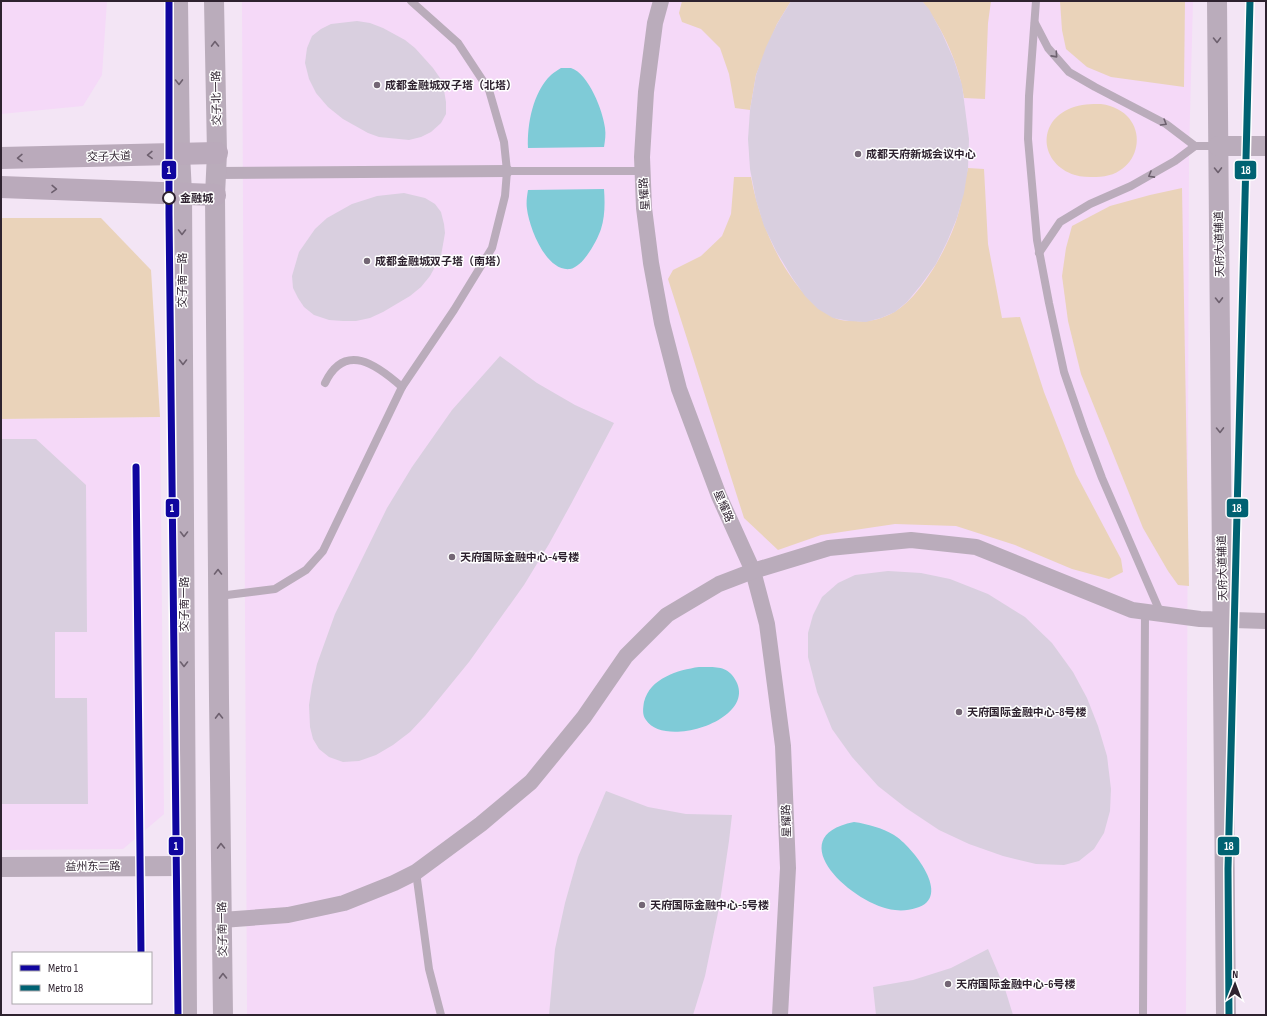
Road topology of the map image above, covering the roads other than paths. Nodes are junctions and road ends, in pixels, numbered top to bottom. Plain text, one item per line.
1 (178, 1) edge
2 (214, 1) edge
3 (411, 1) edge
4 (661, 1) edge
5 (1036, 1) edge
6 (1217, 1) edge
7 (1035, 22) junction
8 (1195, 146) junction
9 (1218, 146) junction
10 (1266, 146) edge
11 (180, 154) junction
12 (1, 158) edge
13 (217, 163) junction
14 (507, 171) junction
15 (642, 171) junction
16 (1, 187) edge
17 (182, 193) junction
18 (215, 195) junction
19 (1039, 252) junction
20 (325, 383) dead end
21 (402, 387) junction
22 (753, 571) junction
23 (218, 596) junction
24 (1145, 612) junction
25 (1161, 614) junction
26 (1222, 620) junction
27 (1266, 621) edge
28 (185, 866) junction
29 (1, 867) edge
30 (416, 872) junction
31 (222, 920) junction
32 (187, 1015) edge
33 (223, 1015) edge
34 (441, 1015) edge
35 (780, 1015) edge
36 (1143, 1015) edge
37 (1226, 1015) edge

1 -> 11 street
13 -> 2 street, 交子北一路
3 - 14 lane
4 - 15 street, 星耀路
5 - 7 lane
6 -> 9 street, 天府大道辅道
7 -> 8 lane
7 - 19 lane
8 - 9 lane
8 -> 19 lane
9 - 10 street
9 -> 26 street, 天府大道辅道
11 -> 12 main road, 交子大道
11 - 13 main road, 交子大道
11 - 17 street
13 - 14 street
13 - 18 street, 交子北一路
14 - 15 lane
14 - 21 lane
15 - 22 street, 星耀路
16 -> 17 main road
17 - 18 main road
17 -> 28 street, 交子南一路
23 -> 18 street, 交子南一路
19 - 25 lane
20 - 21 lane
21 - 23 lane
22 - 24 street
22 - 30 street
22 - 35 street, 星耀路
31 -> 23 street, 交子南一路
24 - 25 street
24 - 36 lane
25 - 26 street
26 - 27 street
26 - 37 street, 天府大道辅道
28 - 29 street, 益州东二路
28 - 32 street, 交子南一路
30 - 31 street
30 - 34 lane
33 -> 31 street, 交子南一路

